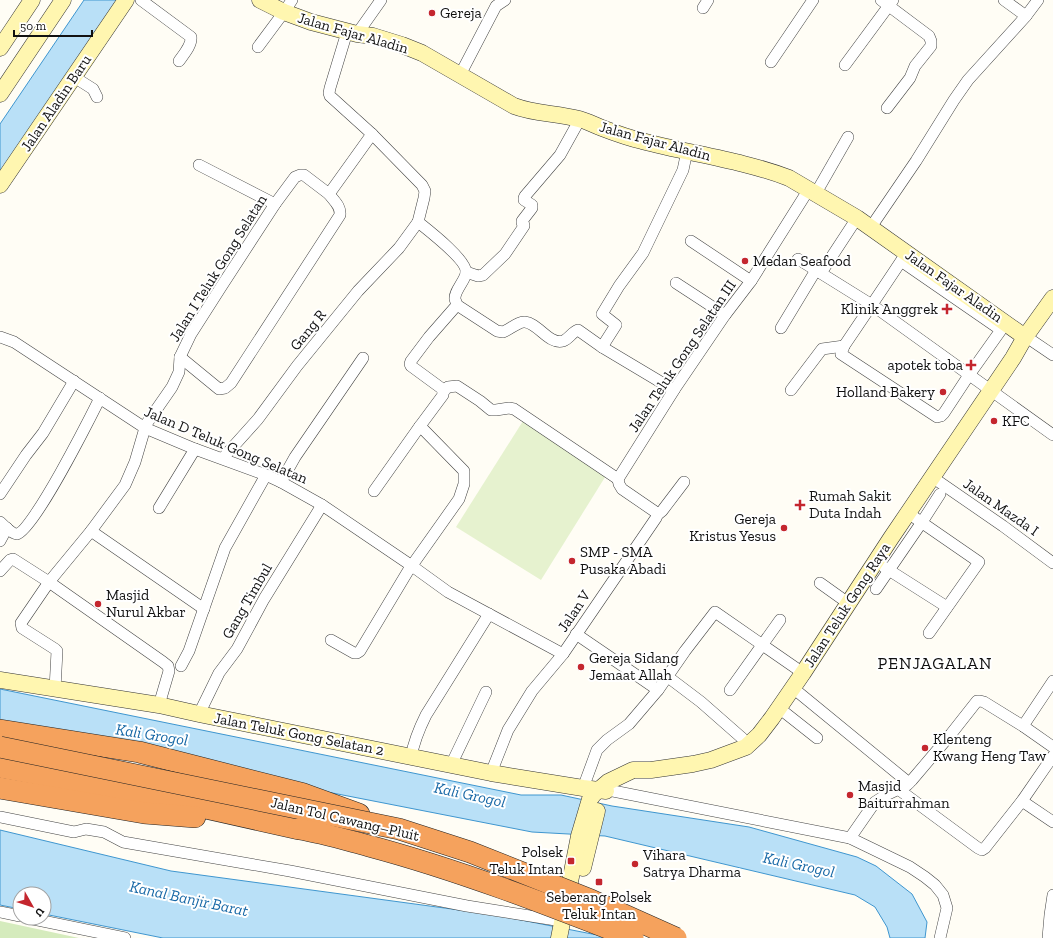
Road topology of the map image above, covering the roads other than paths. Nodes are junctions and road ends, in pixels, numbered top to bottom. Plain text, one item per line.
1 (32, 0) edge
2 (63, 0) edge
3 (126, 0) edge
4 (142, 0) edge
5 (260, 0) edge
6 (381, 0) edge
7 (505, 0) edge
8 (813, 0) edge
9 (1004, 0) edge
10 (1038, 0) edge
11 (888, 2) edge
12 (288, 6) edge
13 (1026, 16) junction
14 (352, 33) junction
15 (258, 47) dead end
16 (0, 48) edge
17 (180, 62) dead end
18 (771, 62) dead end
19 (845, 65) dead end
20 (460, 75) junction
21 (74, 77) junction
22 (0, 94) edge
23 (97, 97) dead end
24 (887, 108) dead end
25 (578, 119) junction
26 (372, 134) junction
27 (848, 137) dead end
28 (687, 151) junction
29 (199, 165) dead end
30 (541, 168) dead end
31 (0, 185) edge
32 (812, 191) junction
33 (329, 194) junction
34 (275, 204) junction
35 (857, 218) junction
36 (418, 222) junction
37 (871, 227) junction
38 (691, 241) dead end
39 (904, 256) junction
40 (798, 260) dead end
41 (466, 272) junction
42 (818, 272) junction
43 (751, 281) junction
44 (676, 283) dead end
45 (1053, 298) edge
46 (457, 304) junction
47 (872, 305) junction
48 (725, 316) junction
49 (781, 328) dead end
50 (0, 337) edge
51 (1026, 337) junction
52 (844, 346) junction
53 (602, 347) junction
54 (1053, 355) edge
55 (180, 358) junction
56 (363, 358) dead end
57 (969, 375) junction
58 (74, 381) junction
59 (674, 390) junction
60 (791, 390) dead end
61 (991, 391) junction
62 (444, 392) junction
63 (100, 398) junction
64 (420, 426) junction
65 (144, 428) junction
66 (1053, 435) edge
67 (196, 449) junction
68 (223, 458) junction
69 (266, 475) junction
70 (932, 477) junction
71 (618, 479) junction
72 (281, 482) junction
73 (684, 482) dead end
74 (374, 491) dead end
75 (0, 494) edge
76 (940, 494) dead end
77 (322, 505) junction
78 (159, 508) dead end
79 (908, 513) junction
80 (657, 515) junction
81 (922, 522) junction
82 (4, 525) edge
83 (91, 531) junction
84 (0, 541) edge
85 (876, 562) junction
86 (1053, 563) edge
87 (2, 565) edge
88 (412, 566) junction
89 (889, 570) junction
90 (49, 582) junction
91 (820, 583) dead end
92 (876, 589) dead end
93 (848, 604) junction
94 (947, 607) junction
95 (204, 609) junction
96 (489, 614) junction
97 (780, 620) dead end
98 (929, 632) dead end
99 (576, 634) junction
100 (331, 640) dead end
101 (762, 645) junction
102 (563, 654) junction
103 (181, 666) dead end
104 (803, 673) junction
105 (668, 677) junction
106 (0, 680) edge
107 (1053, 681) edge
108 (793, 688) junction
109 (55, 689) junction
110 (658, 690) junction
111 (730, 690) dead end
112 (486, 692) dead end
113 (159, 704) junction
114 (779, 708) junction
115 (199, 714) junction
116 (1023, 726) junction
117 (0, 730) edge
118 (817, 738) dead end
119 (0, 747) edge
120 (746, 747) junction
121 (1053, 747) edge
122 (1053, 756) edge
123 (411, 757) junction
124 (451, 765) junction
125 (0, 767) edge
126 (491, 773) junction
127 (909, 783) junction
128 (0, 788) edge
129 (898, 789) junction
130 (600, 793) junction
131 (1022, 801) junction
132 (0, 817) edge
133 (1053, 822) edge
134 (270, 823) junction
135 (400, 829) junction
136 (850, 838) junction
137 (1053, 895) edge
138 (0, 912) edge
139 (12, 914) edge
140 (567, 918) edge
141 (944, 920) junction
142 (52, 923) edge
143 (641, 935) edge
144 (125, 938) edge
145 (676, 938) edge
146 (680, 938) edge
147 (940, 938) edge
148 (948, 938) edge
149 (1048, 938) edge

1 - 16 street
2 - 22 street
3 - 21 street, Jalan Aladin Baru
4 - 17 street
5 - 12 street, Jalan Fajar Aladin
6 - 14 street
7 - 20 street
8 - 18 street
9 - 13 street
10 - 13 street
11 - 19 street
11 - 24 street
12 - 14 street, Jalan Fajar Aladin
12 - 15 street
13 - 37 street
14 - 20 street, Jalan Fajar Aladin
14 - 26 street
20 - 25 street, Jalan Fajar Aladin
21 - 23 street
21 - 31 street, Jalan Aladin Baru
25 - 28 street, Jalan Fajar Aladin
25 - 30 street
25 - 41 street
26 - 33 street
26 - 36 street
27 - 32 street, Jalan Teluk Gong Selatan III
28 - 32 street, Jalan Fajar Aladin
28 - 53 street
29 - 34 street
32 - 35 street, Jalan Fajar Aladin
32 - 43 street, Jalan Teluk Gong Selatan III
33 - 34 street, Jalan I Teluk Gong Selatan
33 - 55 street
34 - 55 street, Jalan I Teluk Gong Selatan
35 - 37 street, Jalan Fajar Aladin
35 - 42 street
36 - 41 street
36 - 68 street, Gang R
37 - 39 street, Jalan Fajar Aladin
38 - 43 street
39 - 47 street
39 - 51 street, Jalan Fajar Aladin
39 - 57 street
40 - 42 street
41 - 46 street
42 - 47 street
42 - 49 street
43 - 48 street, Jalan Teluk Gong Selatan III
44 - 48 street
45 - 51 street, Jalan Teluk Gong Raya
46 - 53 street
46 - 62 street
47 - 52 street
47 - 57 street
48 - 59 street, Jalan Teluk Gong Selatan III
50 - 58 street, Jalan D Teluk Gong Selatan
51 - 54 street
51 - 61 street, Jalan Teluk Gong Raya
52 - 57 street
52 - 60 street
53 - 59 street
55 - 65 street, Jalan I Teluk Gong Selatan
56 - 72 street
57 - 61 street
58 - 63 street, Jalan D Teluk Gong Selatan
58 - 75 street
59 - 71 street, Jalan Teluk Gong Selatan III
61 - 66 street
61 - 70 street, Jalan Teluk Gong Raya
62 - 64 street
62 - 71 street
63 - 65 street, Jalan D Teluk Gong Selatan
63 - 82 street
64 - 74 street
64 - 88 street
65 - 67 street, Jalan D Teluk Gong Selatan
65 - 83 street, Jalan I Teluk Gong Selatan
67 - 68 street, Jalan D Teluk Gong Selatan
67 - 78 street
68 - 69 street, Jalan D Teluk Gong Selatan
69 - 72 street, Jalan D Teluk Gong Selatan
69 - 95 street
70 - 79 street, Jalan Teluk Gong Raya
70 - 86 street, Jalan Mazda I
71 - 80 street
72 - 77 street, Jalan D Teluk Gong Selatan
73 - 80 street, Jalan V
76 - 81 street
77 - 88 street, Jalan D Teluk Gong Selatan
77 - 115 street, Gang Timbul
79 - 81 street
79 - 85 street, Jalan Teluk Gong Raya
80 - 99 street, Jalan V
81 - 89 street
81 - 94 street
82 - 84 street
83 - 90 street, Jalan I Teluk Gong Selatan
83 - 95 street
85 - 89 street
85 - 93 street, Jalan Teluk Gong Raya
87 - 90 street
88 - 96 street, Jalan D Teluk Gong Selatan
88 - 100 street
89 - 92 street
89 - 94 street
90 - 109 street, Jalan I Teluk Gong Selatan
90 - 113 street
91 - 93 street
93 - 104 street, Jalan Teluk Gong Raya
94 - 98 street
95 - 103 street
96 - 102 street, Jalan D Teluk Gong Selatan
96 - 123 street
97 - 101 street
99 - 102 street, Jalan V
99 - 110 street
101 - 104 street
101 - 105 street
101 - 111 street
102 - 126 street, Jalan V
104 - 108 street, Jalan Teluk Gong Raya
105 - 110 street
105 - 120 street
106 - 109 street, Jalan Teluk Gong Selatan 2
107 - 116 street
108 - 114 street, Jalan Teluk Gong Raya
108 - 127 street
109 - 113 street, Jalan Teluk Gong Selatan 2
110 - 130 street
112 - 124 street
113 - 115 street, Jalan Teluk Gong Selatan 2
114 - 118 street
114 - 120 street, Jalan Teluk Gong Raya
115 - 123 street, Jalan Teluk Gong Selatan 2
116 - 121 street
116 - 127 street
117 - 135 highway, bridge
119 - 135 highway, Jalan Tol Cawang–Pluit, bridge
120 - 130 street, Jalan Teluk Gong Raya
122 - 131 street
123 - 124 street, Jalan Teluk Gong Selatan 2
124 - 126 street, Jalan Teluk Gong Selatan 2
125 - 134 highway, Jalan Tol Cawang–Pluit
126 - 130 street, Jalan Teluk Gong Selatan 2
127 - 129 street
128 - 134 highway
129 - 131 street
129 - 136 street
130 - 136 street
130 - 140 street
131 - 133 street
132 - 140 street
134 - 143 highway, Jalan Tol Cawang–Pluit, bridge
135 - 145 highway, Jalan Tol Cawang–Pluit, bridge
136 - 141 street
137 - 149 street
138 - 139 street
140 - 143 street
141 - 147 street
141 - 148 street
142 - 144 street
143 - 146 street

